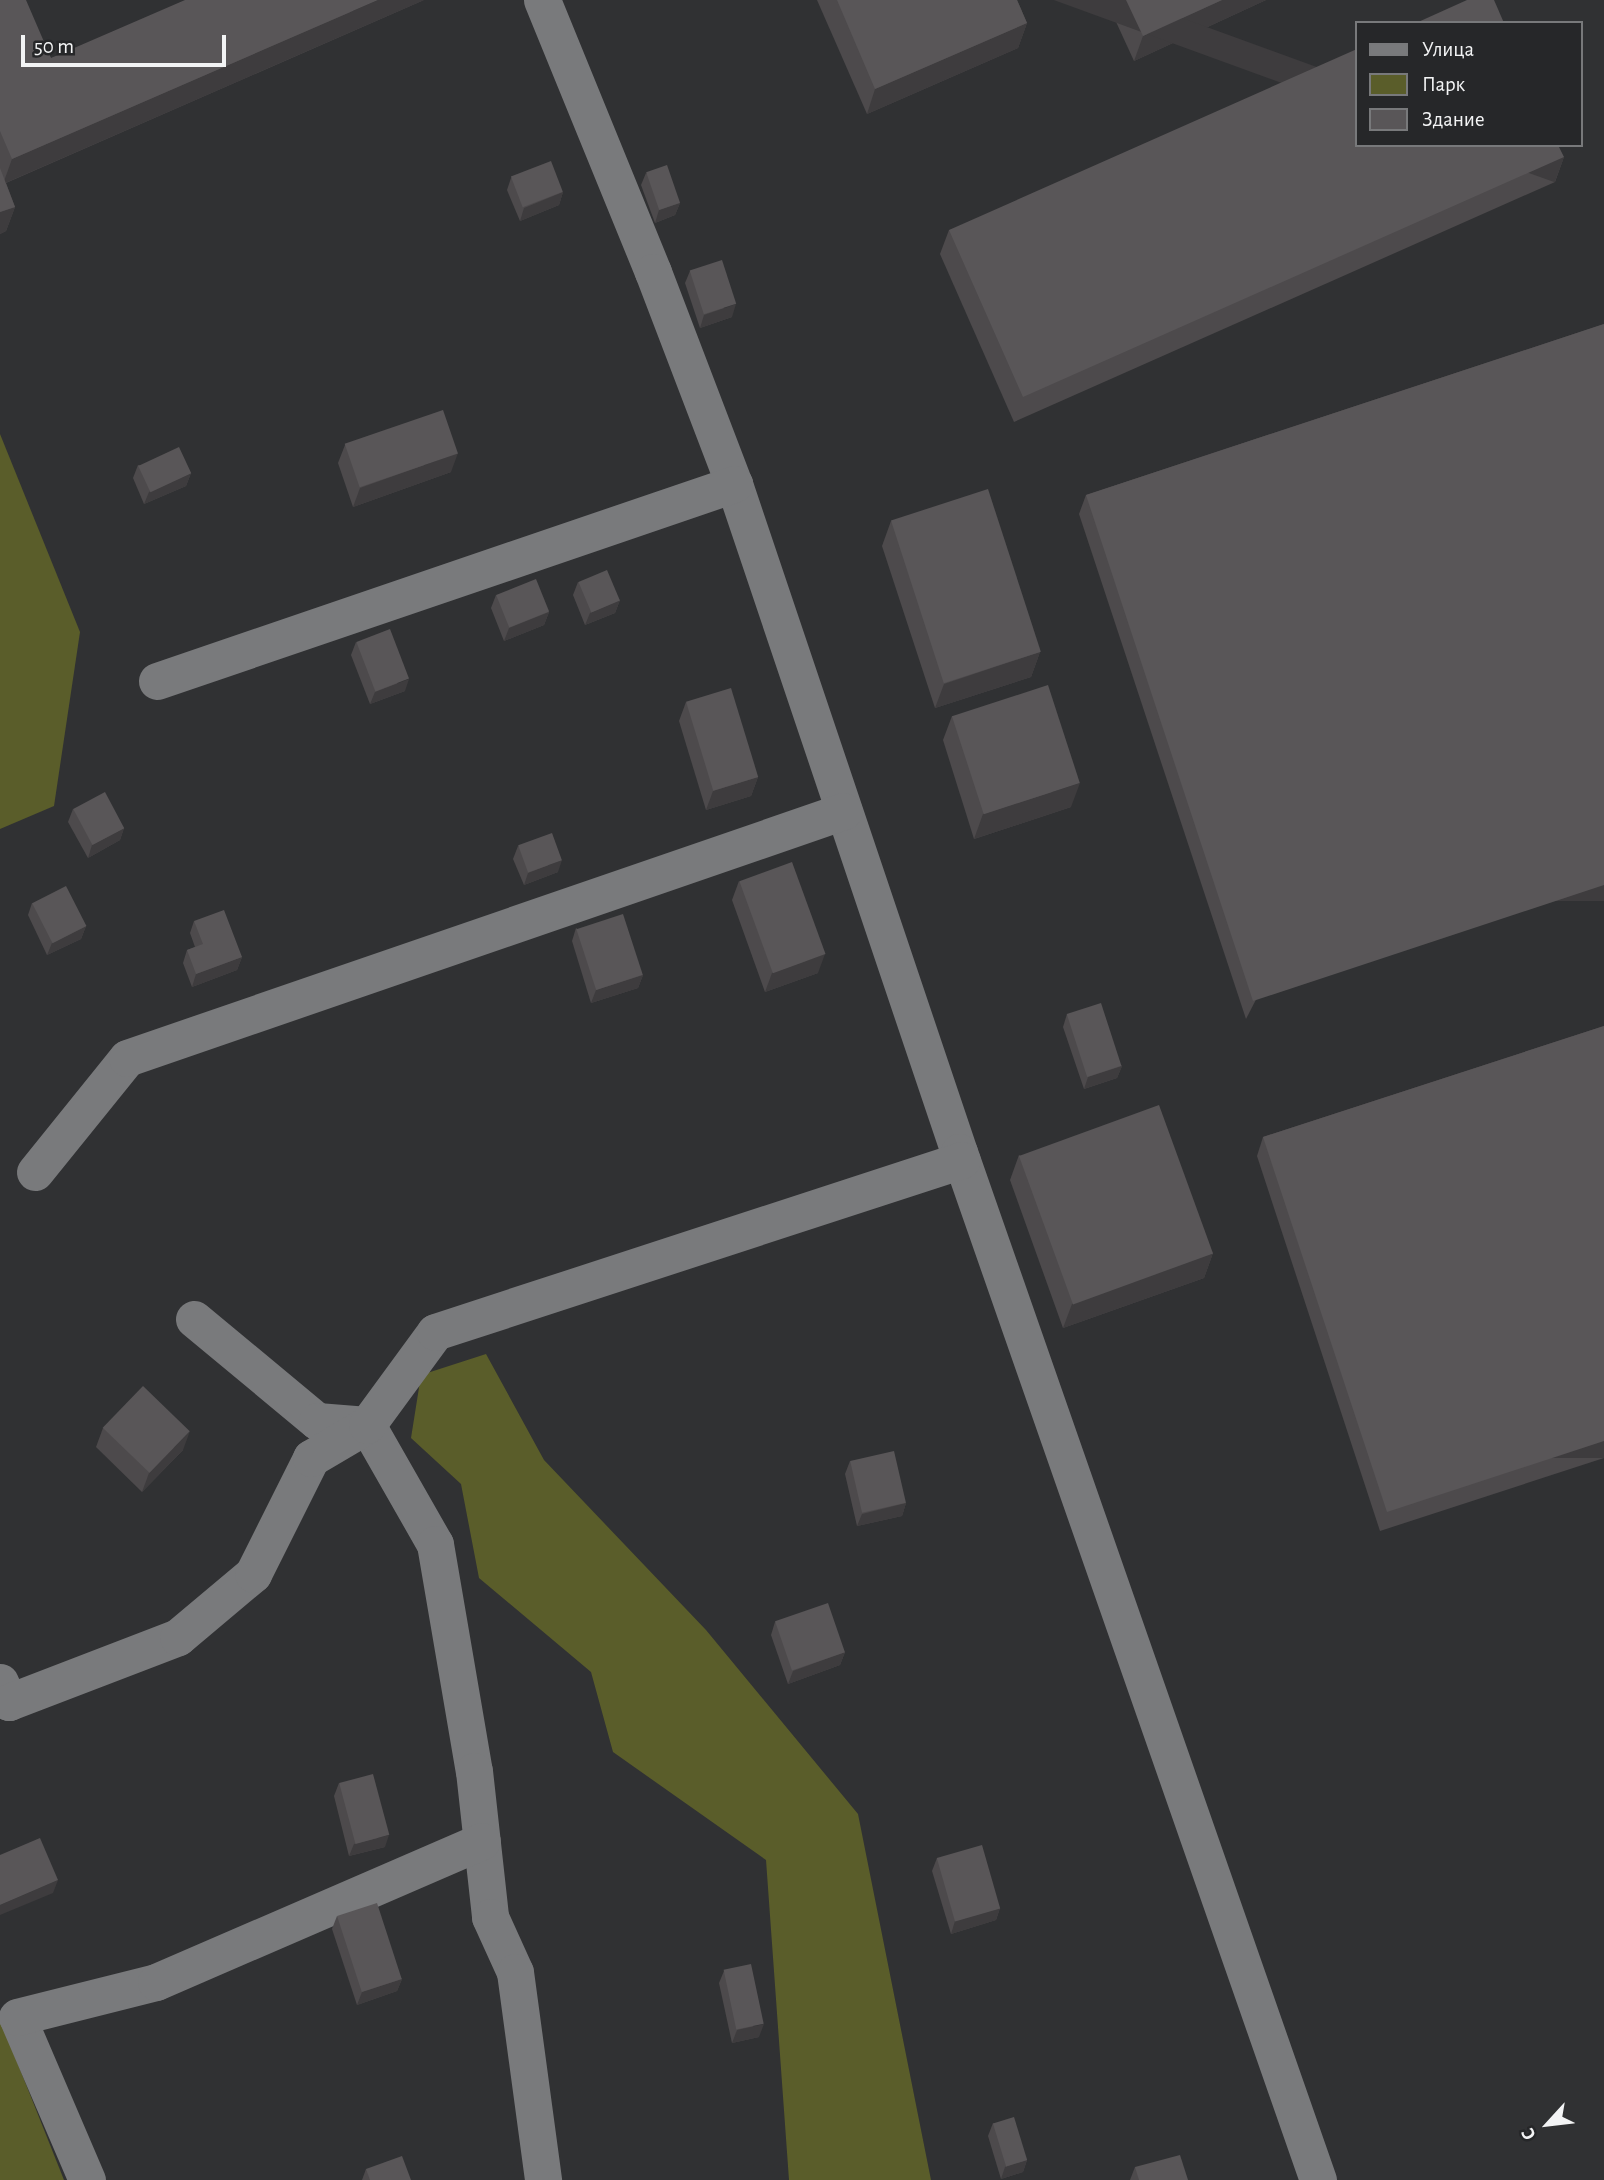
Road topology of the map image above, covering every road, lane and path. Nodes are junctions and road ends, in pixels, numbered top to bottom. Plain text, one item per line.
1 (542, 0) edge
2 (734, 484) junction
3 (158, 681) dead end
4 (844, 811) junction
5 (962, 1160) junction
6 (35, 1172) dead end
7 (194, 1319) dead end
8 (367, 1425) junction
9 (0, 1682) edge
10 (482, 1841) junction
11 (88, 2180) edge
12 (542, 2180) edge
13 (1318, 2180) edge

1 - 2 street
2 - 3 street
2 - 4 street
4 - 5 street
4 - 6 street
5 - 8 street
5 - 13 street
7 - 8 street
8 - 9 street
8 - 10 street
10 - 11 street
10 - 12 street

